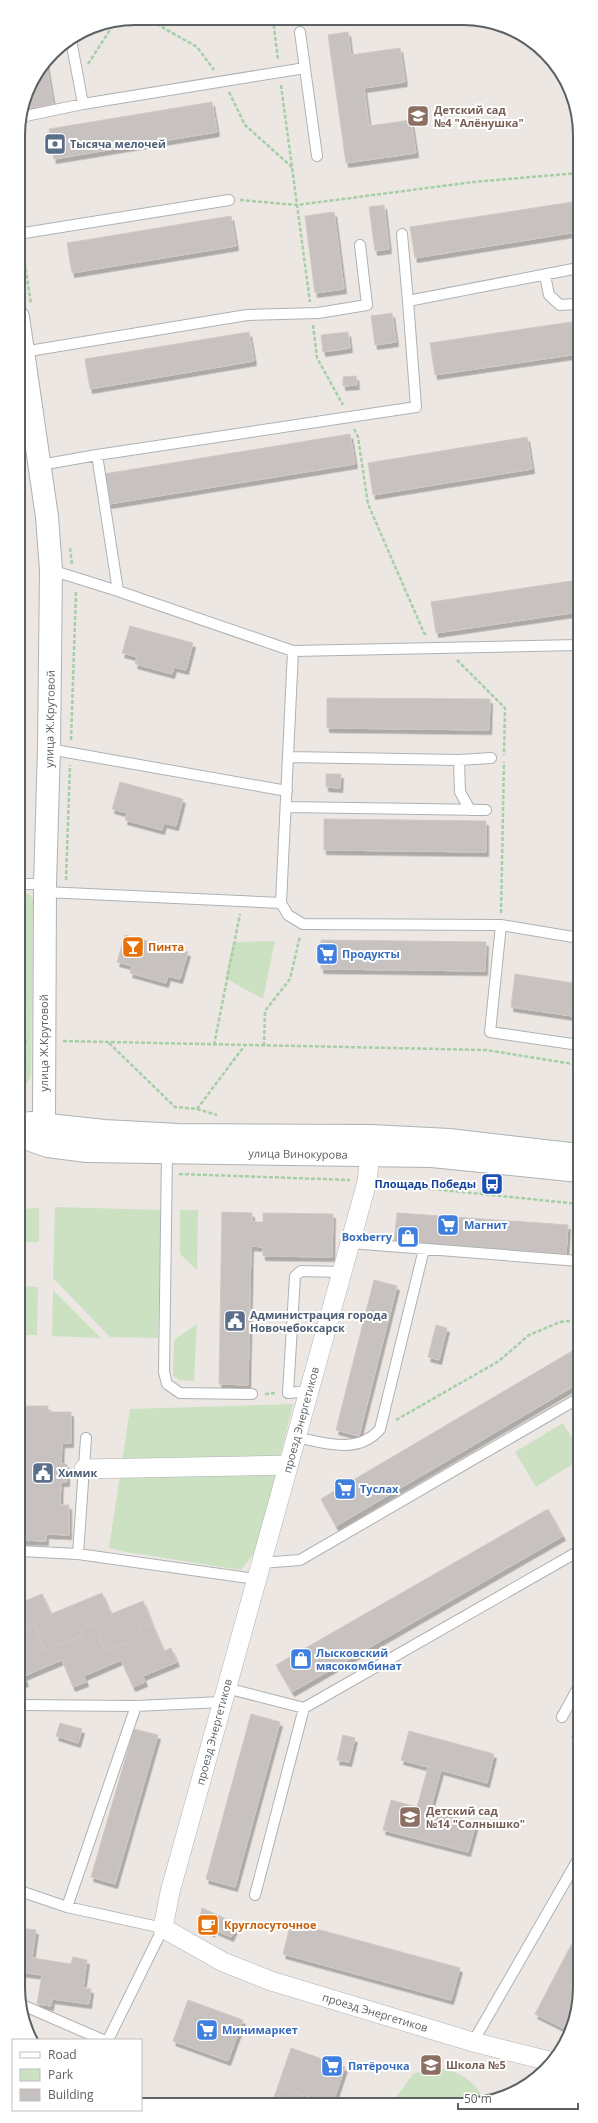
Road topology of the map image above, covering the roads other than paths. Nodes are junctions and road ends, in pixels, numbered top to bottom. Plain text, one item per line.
1 (300, 32) dead end
2 (71, 45) edge
3 (305, 68) junction
4 (83, 104) junction
5 (27, 116) edge
6 (317, 156) dead end
7 (229, 200) road end
8 (25, 233) edge
9 (402, 234) dead end
10 (360, 245) dead end
11 (573, 270) dead end
12 (545, 275) junction
13 (408, 301) junction
14 (573, 304) edge
15 (25, 352) edge
16 (25, 365) edge
17 (97, 455) junction
18 (40, 465) junction
19 (51, 570) junction
20 (118, 591) junction
21 (573, 645) edge
22 (293, 651) junction
23 (49, 749) junction
24 (289, 756) junction
25 (491, 758) dead end
26 (459, 760) junction
27 (287, 791) junction
28 (286, 807) junction
29 (470, 810) junction
30 (486, 810) dead end
31 (25, 885) edge
32 (45, 888) junction
33 (281, 902) junction
34 (501, 925) junction
35 (573, 937) edge
36 (573, 1044) edge
37 (25, 1122) edge
38 (44, 1123) junction
39 (25, 1138) edge
40 (371, 1145) junction
41 (167, 1152) junction
42 (573, 1154) edge
43 (573, 1170) edge
44 (350, 1243) junction
45 (424, 1250) junction
46 (573, 1261) edge
47 (342, 1272) junction
48 (309, 1392) junction
49 (252, 1394) road end
50 (573, 1401) edge
51 (296, 1437) junction
52 (86, 1438) dead end
53 (288, 1465) junction
54 (84, 1469) junction
55 (25, 1551) edge
56 (78, 1554) junction
57 (573, 1554) edge
58 (259, 1571) junction
59 (224, 1695) junction
60 (573, 1697) edge
61 (25, 1705) edge
62 (136, 1706) junction
63 (304, 1708) junction
64 (562, 1717) dead end
65 (573, 1868) edge
66 (25, 1893) edge
67 (255, 1895) dead end
68 (67, 1907) junction
69 (163, 1928) junction
70 (27, 2007) edge
71 (102, 2039) edge
72 (108, 2039) edge
73 (473, 2042) junction
74 (546, 2060) edge

1 - 3 lane
2 - 4 lane
3 - 4 lane
3 - 6 lane
4 - 5 lane
7 - 8 lane
9 - 13 lane
10 - 15 lane
11 - 12 lane
12 - 13 lane
12 - 14 lane
13 - 17 lane
16 - 18 main road, улица Ж.Крутовой
17 - 18 lane
17 - 20 lane
18 - 19 main road, улица Ж.Крутовой
19 - 20 lane
19 - 23 main road, улица Ж.Крутовой
20 - 22 lane
21 - 22 lane
22 - 24 lane
23 - 27 lane
23 - 32 main road, улица Ж.Крутовой
24 - 26 lane
24 - 27 lane
25 - 26 lane
26 - 29 lane
27 - 28 lane
28 - 29 lane
28 - 33 lane
29 - 30 lane
31 - 32 lane
32 - 33 lane
32 - 38 main road, улица Ж.Крутовой
33 - 34 lane
34 - 35 lane
34 - 36 lane
37 - 38 main road, улица Винокурова
38 - 40 main road, улица Винокурова
39 - 41 main road, улица Винокурова
40 - 41 main road, улица Винокурова
40 - 42 main road, улица Винокурова
40 - 43 main road, улица Винокурова
40 - 44 street, проезд Энергетиков
41 - 49 lane
44 - 45 lane
44 - 47 street, проезд Энергетиков
45 - 46 lane
45 - 51 lane
47 - 48 street, проезд Энергетиков
47 - 48 lane
48 - 51 street, проезд Энергетиков
50 - 58 lane
51 - 53 street, проезд Энергетиков
52 - 54 lane
53 - 54 street
53 - 58 street, проезд Энергетиков
54 - 56 lane
55 - 56 lane
56 - 58 lane
57 - 63 lane
58 - 59 street, проезд Энергетиков
59 - 62 lane
59 - 63 lane
59 - 69 street, проезд Энергетиков
60 - 64 lane
61 - 62 lane
62 - 68 lane
63 - 67 lane
65 - 73 lane
66 - 68 lane
68 - 69 lane
69 - 72 lane
69 - 73 street, проезд Энергетиков
70 - 71 lane
73 - 74 street, проезд Энергетиков

